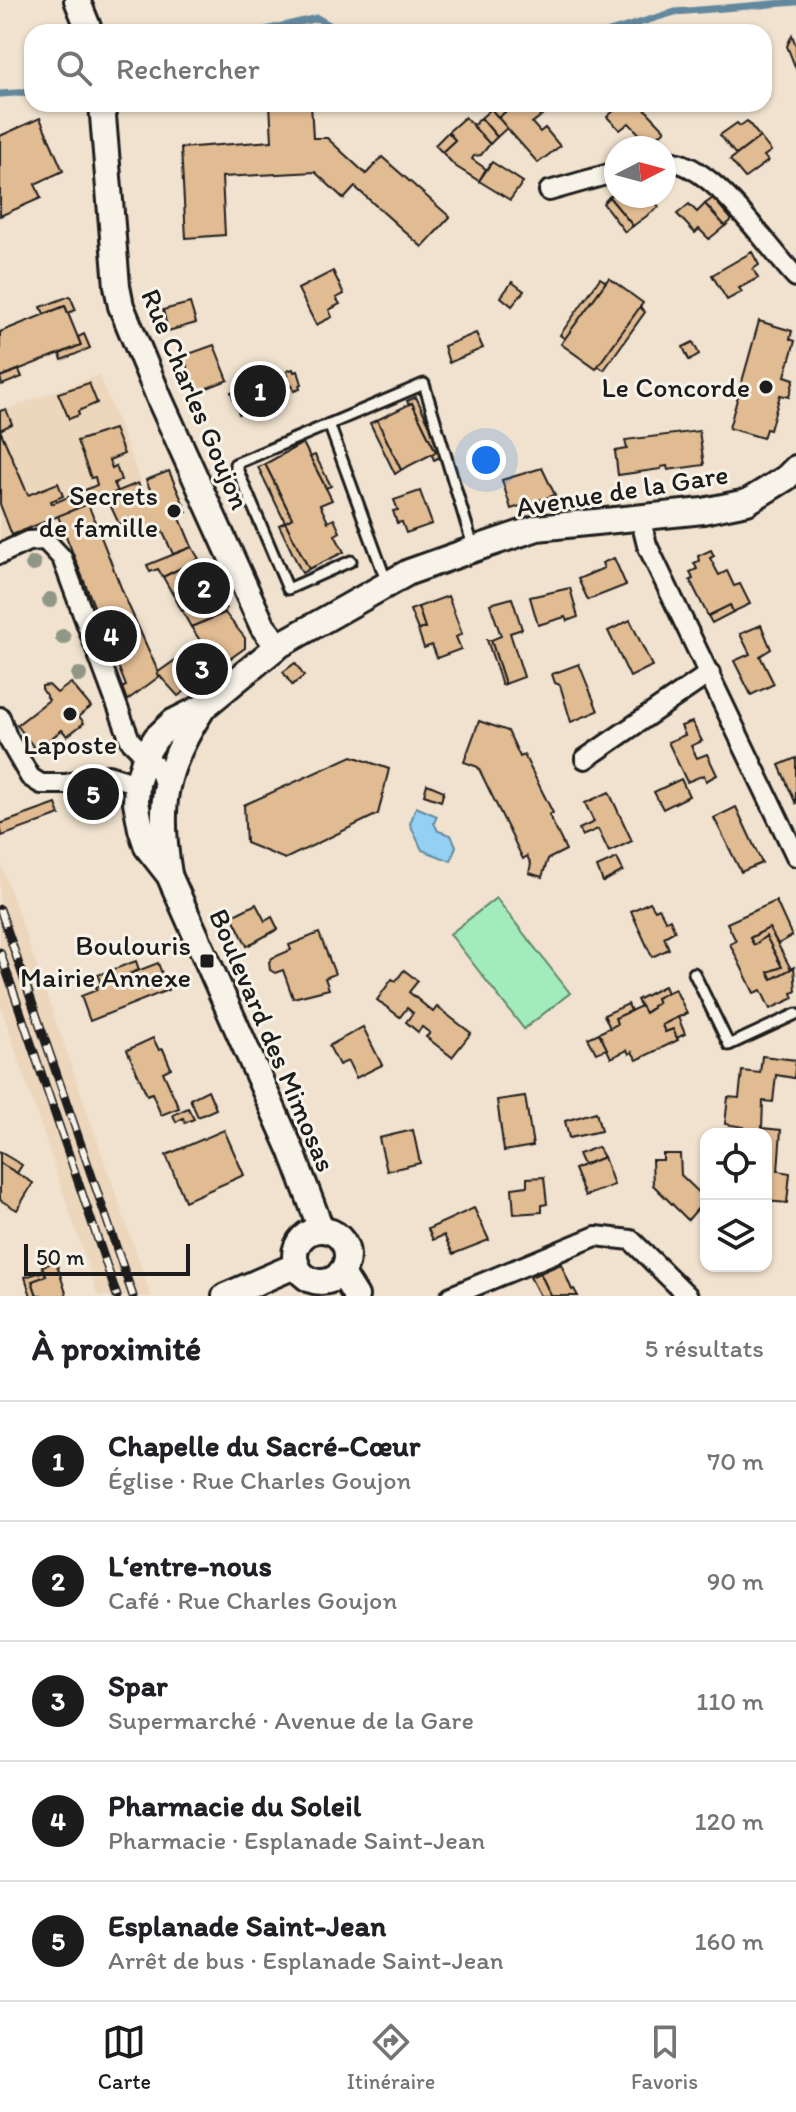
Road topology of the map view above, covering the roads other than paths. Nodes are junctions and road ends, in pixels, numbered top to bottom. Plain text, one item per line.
1 (77, 0) edge
2 (87, 24) edge
3 (102, 112) edge
4 (676, 160) edge
5 (604, 175) edge
6 (549, 191) dead end
7 (796, 277) edge
8 (329, 424) junction
9 (796, 468) edge
10 (640, 517) junction
11 (474, 549) junction
12 (0, 554) edge
13 (351, 561) dead end
14 (388, 583) junction
15 (278, 646) junction
16 (710, 673) junction
17 (0, 717) edge
18 (585, 759) dead end
19 (161, 766) junction
20 (137, 784) junction
21 (796, 856) edge
22 (169, 875) junction
23 (694, 973) dead end
24 (796, 1014) edge
25 (321, 1229) junction
26 (297, 1265) junction
27 (341, 1272) junction
28 (225, 1296) edge
29 (356, 1296) edge
30 (451, 1296) edge
31 (688, 1296) edge

1 - 2 street
3 - 15 street, Rue Charles Goujon
4 - 7 street
5 - 6 street
8 - 11 lane
8 - 13 lane
8 - 14 lane
9 - 10 street, Avenue de la Gare
10 - 11 street, Avenue de la Gare
10 - 16 street
11 - 14 street, Avenue de la Gare
12 - 19 street
14 - 15 street, Avenue de la Gare
15 - 19 street, Avenue de la Gare
16 - 18 street
16 - 21 street
17 - 20 street
19 - 20 street, Avenue de la Gare
19 - 22 street, Boulevard des Mimosas
20 - 22 street, Boulevard des Mimosas
22 - 25 street, Boulevard des Mimosas
23 - 24 lane
25 - 26 street
25 - 27 street, Boulevard des Mimosas
26 - 27 street
26 - 28 street
27 - 29 street, Boulevard des Mimosas
30 - 31 street

